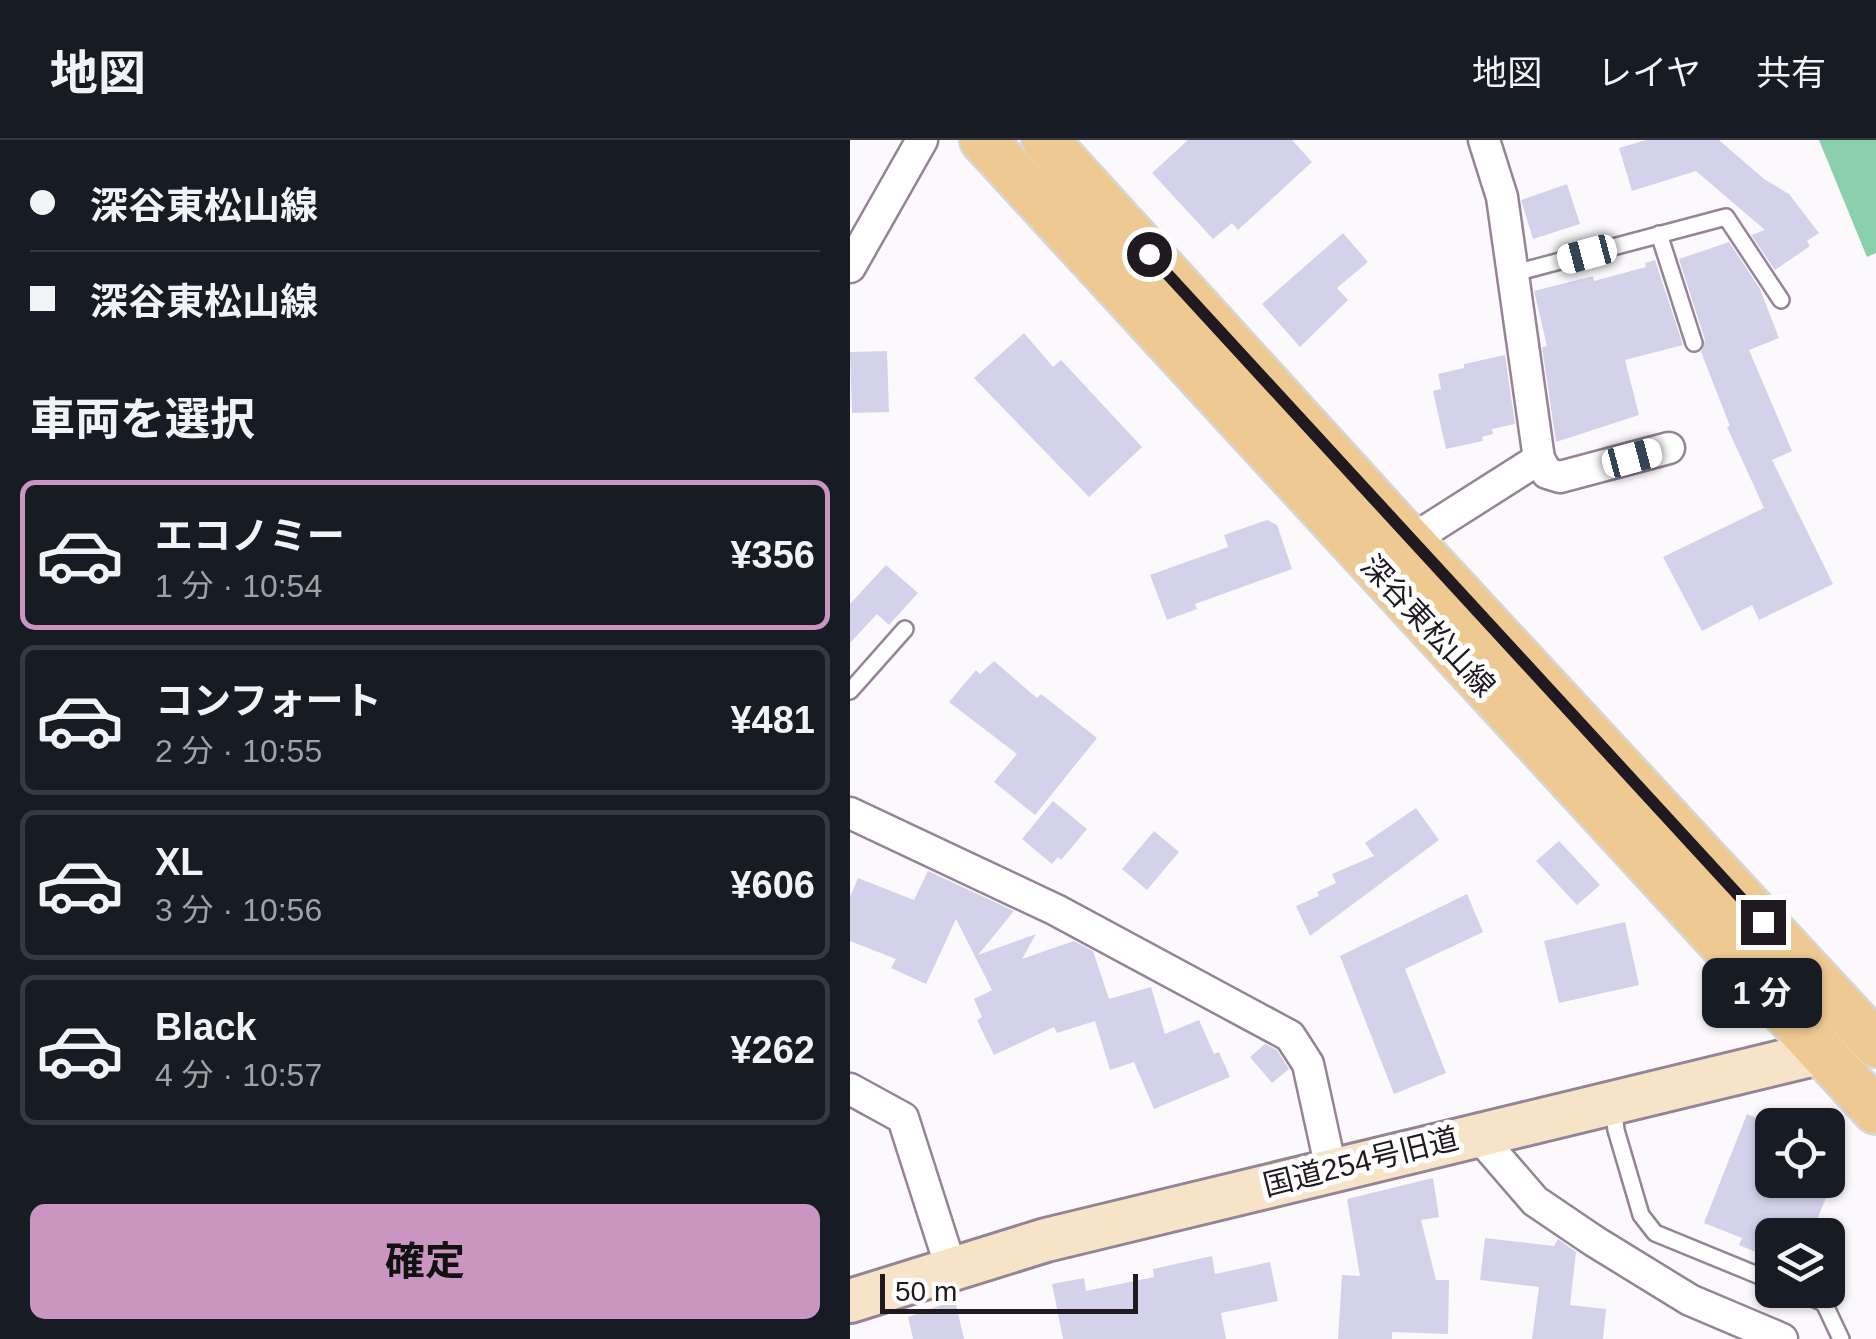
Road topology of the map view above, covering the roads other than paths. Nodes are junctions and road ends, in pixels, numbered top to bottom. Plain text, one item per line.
1 (922, 140) edge
2 (983, 140) edge
3 (1045, 140) edge
4 (1484, 140) edge
5 (1659, 234) junction
6 (850, 266) edge
7 (1515, 274) junction
8 (1781, 300) dead end
9 (1694, 343) dead end
10 (1669, 448) dead end
11 (1539, 458) junction
12 (1410, 541) junction
13 (905, 630) dead end
14 (850, 692) edge
15 (850, 813) edge
16 (1875, 1040) edge
17 (1822, 1053) junction
18 (850, 1089) edge
19 (1612, 1100) junction
20 (1876, 1110) edge
21 (1478, 1134) junction
22 (1331, 1169) junction
23 (951, 1268) junction
24 (1755, 1274) edge
25 (850, 1301) edge
26 (1826, 1308) edge
27 (1782, 1339) edge
28 (1841, 1339) edge

1 - 6 street
2 - 17 main road, 深谷東松山線
3 - 12 main road, 深谷東松山線
4 - 7 street
5 - 7 lane
5 - 8 lane
5 - 9 lane
7 - 11 street
10 - 11 street
11 - 12 street
12 - 16 main road, 深谷東松山線
13 - 14 lane
15 - 22 street
16 - 17 street, 国道254号旧道
17 - 19 street, 国道254号旧道
17 - 20 main road, 深谷東松山線
18 - 23 street
19 - 21 street, 国道254号旧道
19 - 24 lane
21 - 22 street, 国道254号旧道
21 - 27 street
22 - 23 street, 国道254号旧道
23 - 25 street, 国道254号旧道
26 - 28 lane

